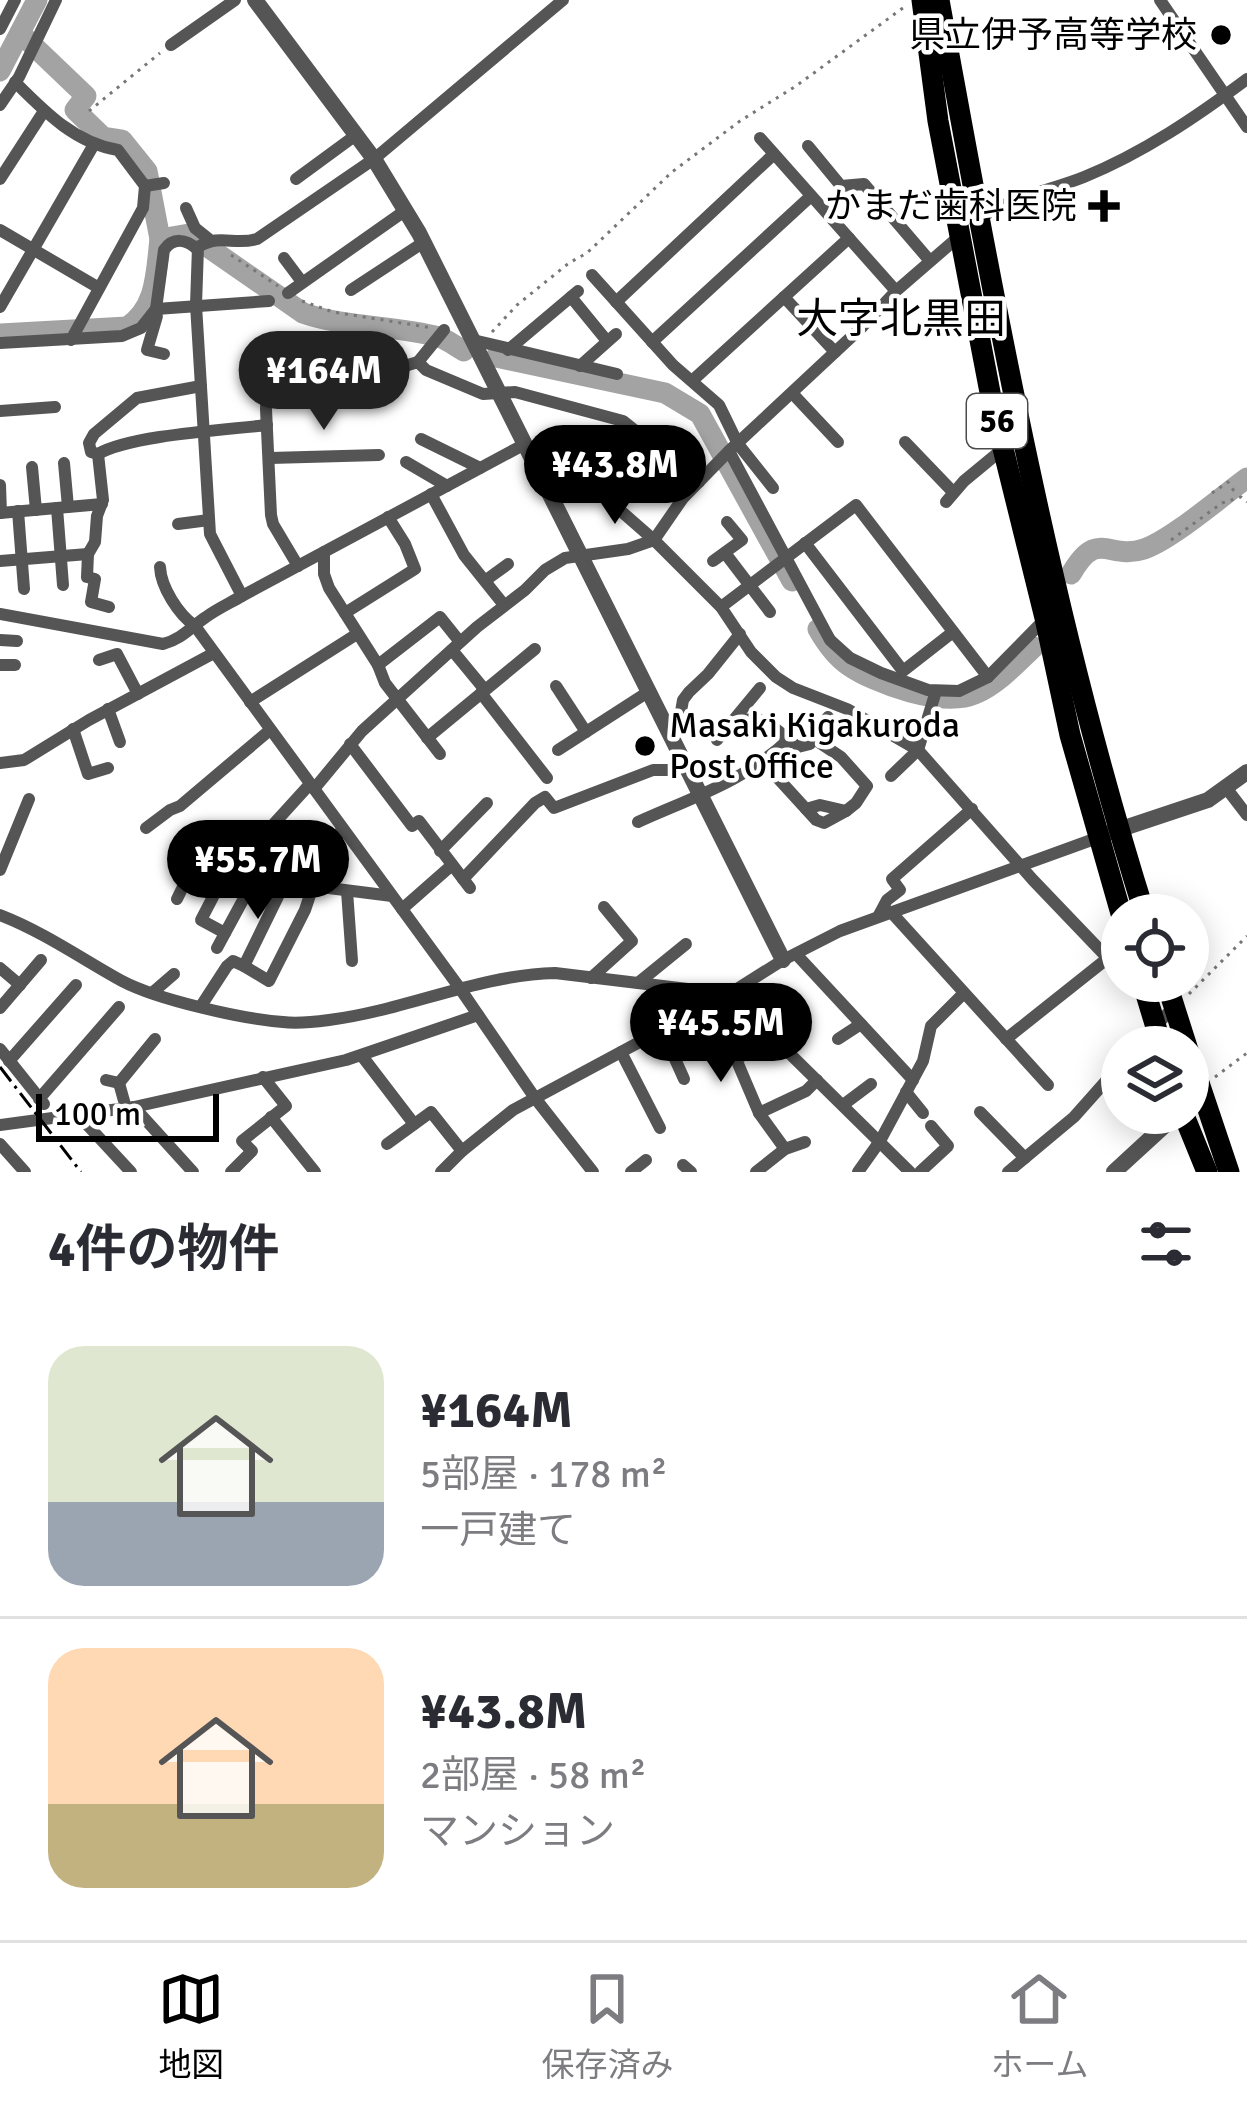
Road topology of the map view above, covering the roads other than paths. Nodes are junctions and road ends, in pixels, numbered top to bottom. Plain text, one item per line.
1 (15, 0) edge
2 (56, 0) edge
3 (235, 0) edge
4 (255, 0) edge
5 (563, 0) edge
6 (922, 0) edge
7 (939, 0) edge
8 (1160, 0) edge
9 (0, 29) edge
10 (171, 45) road end
11 (1247, 80) edge
12 (15, 82) junction
13 (1226, 95) junction
14 (0, 105) edge
15 (44, 111) junction
16 (1247, 127) edge
17 (356, 135) junction
18 (760, 138) dead end
19 (93, 146) junction
20 (808, 146) dead end
21 (774, 154) junction
22 (374, 159) junction
23 (0, 179) edge
24 (296, 179) dead end
25 (811, 196) junction
26 (186, 208) dead end
27 (406, 210) junction
28 (979, 219) junction
29 (0, 230) edge
30 (959, 236) junction
31 (849, 238) junction
32 (424, 242) junction
33 (203, 245) junction
34 (33, 250) junction
35 (284, 258) dead end
36 (930, 261) junction
37 (592, 275) dead end
38 (302, 282) junction
39 (99, 288) junction
40 (351, 290) dead end
41 (896, 291) junction
42 (288, 293) road end
43 (784, 298) junction
44 (269, 301) dead end
45 (616, 302) junction
46 (196, 305) junction
47 (0, 307) edge
48 (158, 309) junction
49 (439, 336) road end
50 (71, 340) junction
51 (479, 342) junction
52 (652, 342) junction
53 (0, 343) edge
54 (508, 350) junction
55 (835, 352) junction
56 (164, 354) dead end
57 (418, 362) junction
58 (580, 366) junction
59 (617, 374) dead end
60 (693, 380) junction
61 (201, 386) junction
62 (499, 392) junction
63 (792, 393) junction
64 (55, 406) dead end
65 (0, 411) edge
66 (266, 425) junction
67 (205, 433) junction
68 (421, 439) dead end
69 (838, 442) dead end
70 (905, 442) dead end
71 (524, 444) junction
72 (734, 447) junction
73 (1004, 448) junction
74 (98, 454) junction
75 (379, 455) dead end
76 (270, 458) junction
77 (406, 462) dead end
78 (64, 463) dead end
79 (32, 467) dead end
80 (480, 468) junction
81 (539, 474) junction
82 (699, 482) junction
83 (0, 485) edge
84 (447, 486) junction
85 (772, 488) dead end
86 (431, 494) junction
87 (102, 505) junction
88 (63, 508) junction
89 (36, 510) junction
90 (18, 511) junction
91 (0, 513) edge
92 (388, 517) junction
93 (209, 520) junction
94 (727, 521) dead end
95 (178, 524) dead end
96 (654, 540) junction
97 (806, 543) junction
98 (324, 552) junction
99 (88, 554) junction
100 (62, 556) junction
101 (580, 557) junction
102 (786, 558) junction
103 (22, 559) junction
104 (0, 561) edge
105 (508, 564) dead end
106 (298, 566) junction
107 (160, 567) dead end
108 (487, 580) junction
109 (63, 585) dead end
110 (750, 586) junction
111 (24, 589) dead end
112 (242, 596) junction
113 (504, 605) junction
114 (109, 607) dead end
115 (721, 607) junction
116 (770, 612) dead end
117 (345, 613) junction
118 (0, 614) edge
119 (1053, 616) junction
120 (195, 626) junction
121 (953, 632) junction
122 (357, 634) junction
123 (740, 634) junction
124 (0, 640) edge
125 (17, 641) dead end
126 (456, 646) junction
127 (535, 649) dead end
128 (214, 653) junction
129 (99, 660) dead end
130 (378, 665) junction
131 (988, 677) junction
132 (557, 686) dead end
133 (760, 688) dead end
134 (483, 692) junction
135 (648, 692) junction
136 (138, 694) junction
137 (935, 696) junction
138 (396, 700) junction
139 (250, 702) junction
140 (108, 709) junction
141 (828, 717) dead end
142 (734, 720) junction
143 (73, 729) junction
144 (270, 730) junction
145 (586, 732) junction
146 (670, 735) junction
147 (427, 738) junction
148 (814, 739) junction
149 (717, 740) dead end
150 (788, 740) junction
151 (120, 742) dead end
152 (350, 744) junction
153 (558, 750) dead end
154 (918, 750) junction
155 (440, 754) dead end
156 (0, 763) edge
157 (764, 763) junction
158 (685, 765) junction
159 (108, 768) dead end
160 (1247, 772) edge
161 (539, 773) dead end
162 (891, 776) dead end
163 (312, 787) junction
164 (1227, 789) junction
165 (699, 794) junction
166 (29, 799) dead end
167 (487, 803) dead end
168 (973, 809) junction
169 (1247, 815) edge
170 (638, 822) dead end
171 (146, 828) dead end
172 (343, 829) junction
173 (1108, 833) junction
174 (299, 850) dead end
175 (440, 851) junction
176 (1020, 864) junction
177 (452, 865) junction
178 (231, 869) junction
179 (0, 870) edge
180 (256, 874) junction
181 (286, 880) junction
182 (313, 886) junction
183 (347, 891) junction
184 (1118, 894) edge
185 (1136, 894) edge
186 (392, 896) junction
187 (177, 899) dead end
188 (604, 907) dead end
189 (402, 909) junction
190 (885, 914) junction
191 (0, 915) edge
192 (225, 933) junction
193 (686, 944) dead end
194 (217, 947) dead end
195 (1101, 951) edge
196 (789, 957) junction
197 (41, 961) dead end
198 (352, 961) dead end
199 (1101, 964) edge
200 (244, 966) junction
201 (0, 968) edge
202 (174, 974) dead end
203 (591, 978) junction
204 (638, 983) junction
205 (20, 985) junction
206 (76, 985) dead end
207 (461, 989) junction
208 (152, 993) junction
209 (964, 993) junction
210 (729, 994) junction
211 (1172, 1002) edge
212 (201, 1006) junction
213 (118, 1007) dead end
214 (1174, 1007) junction
215 (0, 1008) edge
216 (477, 1013) junction
217 (861, 1024) junction
218 (1164, 1026) edge
219 (1180, 1026) edge
220 (662, 1030) junction
221 (772, 1036) junction
222 (154, 1039) dead end
223 (838, 1039) dead end
224 (1006, 1039) junction
225 (621, 1052) junction
226 (4, 1054) edge
227 (362, 1056) junction
228 (263, 1077) junction
229 (684, 1079) dead end
230 (817, 1080) junction
231 (871, 1084) dead end
232 (1048, 1085) dead end
233 (909, 1086) junction
234 (1101, 1087) edge
235 (535, 1098) junction
236 (39, 1099) junction
237 (843, 1105) junction
238 (130, 1107) junction
239 (980, 1112) dead end
240 (759, 1113) junction
241 (923, 1113) dead end
242 (79, 1116) junction
243 (272, 1117) junction
244 (54, 1118) junction
245 (414, 1124) junction
246 (0, 1125) edge
247 (931, 1126) dead end
248 (661, 1128) dead end
249 (1209, 1133) edge
250 (1155, 1134) edge
251 (1200, 1134) edge
252 (880, 1141) junction
253 (805, 1142) dead end
254 (0, 1144) edge
255 (387, 1144) dead end
256 (785, 1149) junction
257 (461, 1151) junction
258 (1025, 1158) junction
259 (646, 1160) dead end
260 (25, 1172) edge
261 (131, 1172) edge
262 (193, 1172) edge
263 (231, 1172) edge
264 (315, 1172) edge
265 (441, 1172) edge
266 (593, 1172) edge
267 (631, 1172) edge
268 (756, 1172) edge
269 (858, 1172) edge
270 (910, 1172) edge
271 (920, 1172) edge
272 (1008, 1172) edge
273 (1114, 1172) edge
274 (1207, 1172) edge
275 (1229, 1172) edge

1 - 9 street
2 - 12 street
3 - 10 street
4 - 17 street
5 - 22 street
6 - 30 highway, 56
7 - 28 highway, 56
8 - 13 street
11 - 13 street
12 - 14 street
12 - 15 street
13 - 16 street
13 - 28 street
15 - 19 street
15 - 23 street
17 - 22 street
17 - 24 street
18 - 21 street
19 - 34 street
19 - 39 street
20 - 36 street
21 - 25 street
21 - 45 street
22 - 27 street
22 - 33 street
25 - 31 street
25 - 52 street
26 - 33 street
27 - 32 street
27 - 38 street
28 - 30 street
28 - 119 highway, 56
29 - 34 street
30 - 36 street
30 - 73 highway, 56
31 - 41 street
31 - 43 street
32 - 40 street
32 - 51 street
33 - 46 street
33 - 48 street
34 - 39 street
34 - 47 street
35 - 38 street
36 - 41 street
37 - 45 street
38 - 42 street
39 - 50 street
41 - 55 street
43 - 55 street
43 - 60 street
44 - 46 street
45 - 52 street
46 - 48 street
46 - 61 street
48 - 50 street
48 - 56 street
49 - 57 street
50 - 53 street
51 - 54 street
51 - 62 street
52 - 60 street
54 - 58 street
54 - 58 street
55 - 63 street
57 - 62 street
57 - 66 street
58 - 59 street
60 - 72 street
61 - 67 street
61 - 74 street
62 - 71 street
62 - 82 street
63 - 69 street
63 - 72 street
64 - 65 street
66 - 67 street
66 - 76 street
67 - 74 street
67 - 93 street
68 - 80 street
70 - 73 street
71 - 80 street
71 - 81 street
72 - 82 street
72 - 85 street
72 - 102 street
73 - 119 highway, 56
74 - 87 street
75 - 76 street
76 - 106 street
77 - 84 street
78 - 88 street
79 - 89 street
80 - 84 street
81 - 96 street
81 - 101 street
82 - 96 street
83 - 91 street
84 - 86 street
86 - 92 street
86 - 108 street
87 - 88 street
87 - 99 street
88 - 89 street
88 - 100 street
89 - 90 street
90 - 91 street
90 - 103 street
92 - 98 street
92 - 117 street
93 - 95 street
93 - 112 street
94 - 110 street
96 - 101 street
96 - 115 street
97 - 102 street
97 - 121 street
97 - 121 street
98 - 106 street
98 - 117 street
99 - 100 street
99 - 114 street
100 - 103 street
100 - 109 street
101 - 113 street
101 - 135 street
102 - 110 street
102 - 137 street
103 - 104 street
103 - 111 street
105 - 108 street
106 - 112 street
107 - 120 street
108 - 113 street
110 - 115 street
110 - 116 street
112 - 120 street
113 - 126 street
115 - 123 street
117 - 122 street
118 - 120 street
119 - 131 street
119 - 173 highway, 56
120 - 128 street
121 - 131 street
122 - 130 street
122 - 139 street
123 - 146 street
123 - 154 street
124 - 125 street
126 - 130 street
126 - 134 street
126 - 138 street
127 - 134 street
128 - 136 street
128 - 139 street
129 - 136 street
130 - 138 street
131 - 137 street
132 - 145 street
133 - 142 street
134 - 147 street
134 - 161 street
135 - 145 street
135 - 146 street
136 - 140 street
137 - 154 street
138 - 147 street
138 - 152 street
139 - 144 street
140 - 143 street
140 - 151 street
141 - 148 street
142 - 149 street
142 - 150 street
143 - 156 street
143 - 159 street
144 - 163 street
144 - 171 street
145 - 153 street
146 - 158 street
147 - 155 street
148 - 150 street
148 - 157 street
150 - 157 street
152 - 163 street
152 - 175 street
154 - 162 street
154 - 168 street
157 - 165 street
158 - 165 street
158 - 177 street
160 - 164 street
163 - 172 street
163 - 178 street
164 - 169 street
164 - 173 street
165 - 170 street
165 - 196 street
166 - 179 street
167 - 175 street
168 - 176 street
168 - 190 street
172 - 174 street
172 - 186 street
173 - 176 street
173 - 184 highway, 56
173 - 185 highway, 56
175 - 177 street
176 - 190 street
176 - 195 street
177 - 189 street
178 - 180 street
178 - 187 street
178 - 192 street
180 - 181 street
180 - 192 street
181 - 182 street
181 - 200 street
182 - 183 street
182 - 200 street
183 - 186 street
183 - 198 street
186 - 189 street
188 - 203 street
189 - 207 street
190 - 196 street
190 - 209 street
191 - 208 street
192 - 194 street
193 - 204 street
196 - 210 street
196 - 217 street
197 - 205 street
199 - 224 street
200 - 212 street
201 - 205 street
202 - 208 street
203 - 204 street
203 - 207 street
204 - 210 street
205 - 215 street
206 - 226 street
207 - 212 street
207 - 216 street
208 - 212 street
209 - 224 street
209 - 233 street
210 - 220 street
210 - 221 street
211 - 214 highway
213 - 236 street
214 - 218 street
214 - 219 highway
216 - 227 street
216 - 235 street
217 - 223 street
217 - 233 street
220 - 225 street
220 - 229 street
221 - 230 street
221 - 240 street
222 - 238 street
224 - 232 street
225 - 235 street
225 - 248 street
226 - 236 street
227 - 228 street
227 - 245 street
228 - 238 street
228 - 243 street
230 - 237 street
230 - 240 street
231 - 237 street
233 - 241 street
233 - 252 street
234 - 258 street
235 - 257 street
235 - 266 street
236 - 244 street
237 - 252 street
238 - 242 street
238 - 262 street
239 - 258 street
240 - 256 street
242 - 244 street
242 - 261 street
243 - 263 street
243 - 264 street
244 - 246 street
245 - 255 street
245 - 257 street
247 - 271 street
249 - 275 highway
250 - 273 street
251 - 274 highway
252 - 269 street
252 - 270 street
253 - 256 street
254 - 260 street
256 - 268 street
257 - 265 street
258 - 272 street
259 - 267 street

